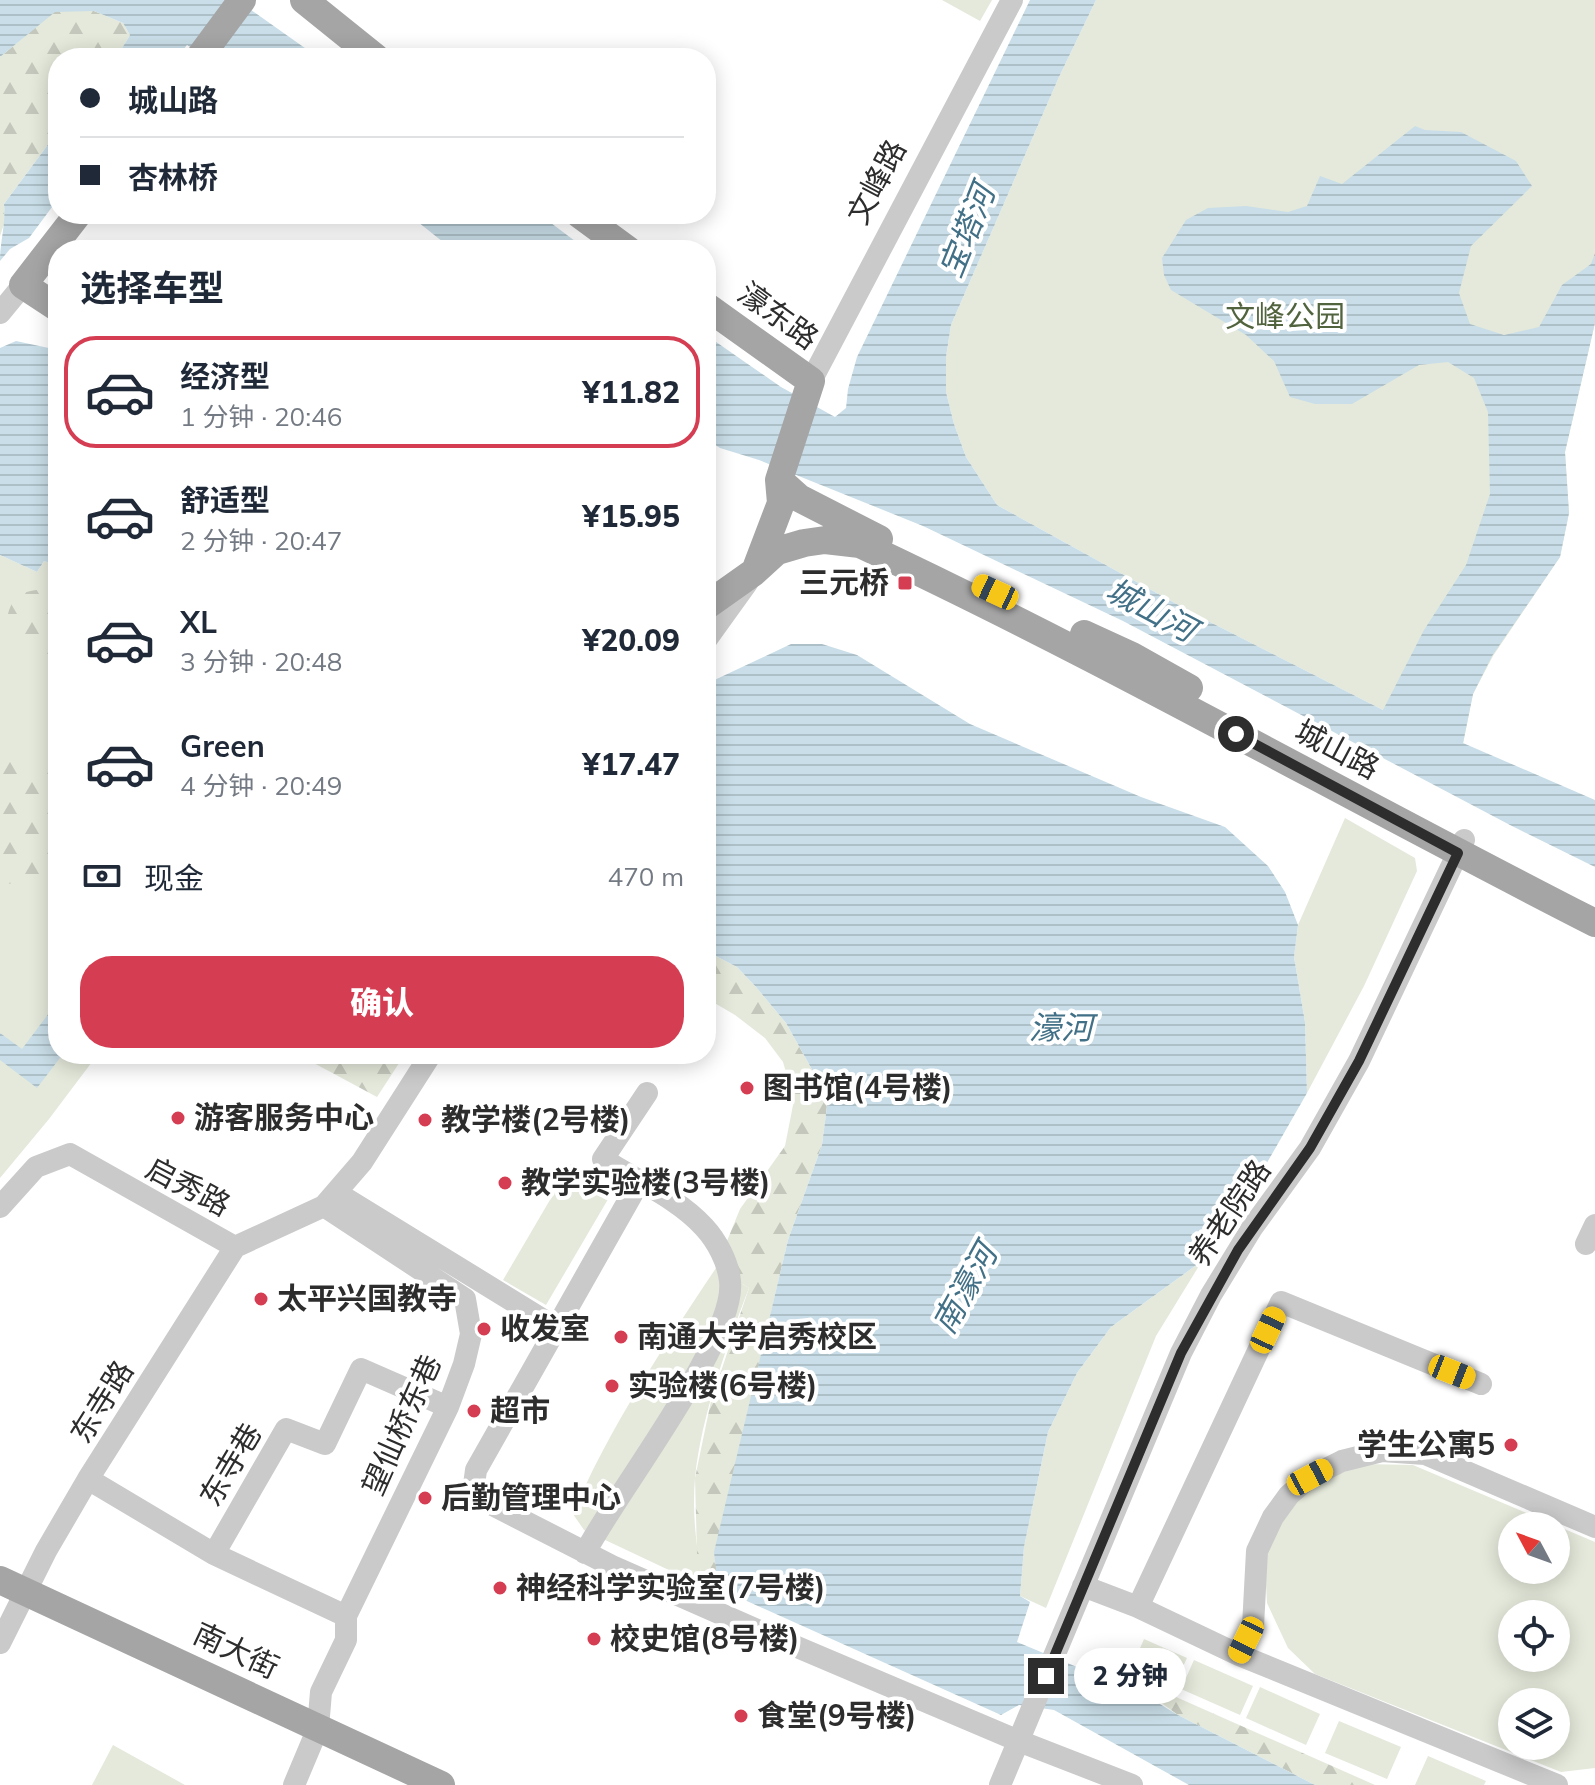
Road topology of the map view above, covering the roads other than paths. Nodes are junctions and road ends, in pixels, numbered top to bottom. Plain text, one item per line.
1 (242, 0) edge
2 (304, 0) edge
3 (1012, 0) edge
4 (206, 48) edge
5 (364, 48) edge
6 (70, 224) edge
7 (593, 224) edge
8 (58, 240) edge
9 (614, 240) edge
10 (48, 253) edge
11 (23, 285) junction
12 (48, 301) edge
13 (0, 313) edge
14 (716, 314) edge
15 (808, 389) junction
16 (780, 476) junction
17 (754, 572) junction
18 (716, 599) edge
19 (716, 626) edge
20 (1461, 847) junction
21 (1595, 905) edge
22 (1595, 923) edge
23 (425, 1064) edge
24 (647, 1093) dead end
25 (639, 1182) junction
26 (331, 1199) junction
27 (0, 1207) edge
28 (235, 1247) junction
29 (555, 1327) junction
30 (1481, 1384) dead end
31 (448, 1407) junction
32 (88, 1479) junction
33 (1595, 1527) edge
34 (585, 1553) junction
35 (214, 1554) junction
36 (12, 1586) edge
37 (1083, 1586) junction
38 (1138, 1607) junction
39 (346, 1616) junction
40 (0, 1643) edge
41 (1239, 1655) junction
42 (318, 1728) junction
43 (1023, 1732) junction
44 (294, 1785) edge
45 (441, 1785) edge
46 (1000, 1785) edge
47 (1132, 1785) edge
48 (1557, 1785) edge

1 - 4 main road
2 - 5 main road
3 - 15 street, 文峰路
6 - 8 main road
7 - 9 main road
10 - 11 main road
11 - 12 main road
11 - 13 street
14 - 15 main road, 濠东路
15 - 16 main road
16 - 17 main road
16 - 20 main road, 城山路
17 - 18 main road, 城山路
17 - 19 street
17 - 20 main road, 城山路
20 - 21 main road, 城山路
20 - 22 main road, 城山路
20 - 37 street, 养老院路
23 - 26 street, 启秀路
24 - 25 street
25 - 29 street
25 - 34 street
26 - 28 street, 启秀路
26 - 29 street
26 - 31 street, 望仙桥东巷
27 - 28 street, 启秀路
28 - 32 street, 东寺路
29 - 34 street
30 - 38 street
31 - 35 street, 东寺巷
31 - 39 street, 望仙桥东巷
32 - 35 street
32 - 36 street, 东寺路
33 - 41 street
34 - 43 street
35 - 39 street
36 - 40 street, 东寺路
36 - 42 main road, 南大街
37 - 38 street
37 - 43 street, 养老院路
38 - 41 street
39 - 42 street, 望仙桥东巷
41 - 48 street
42 - 44 street, 望仙桥东巷
42 - 45 main road, 南大街
43 - 46 street
43 - 47 street

